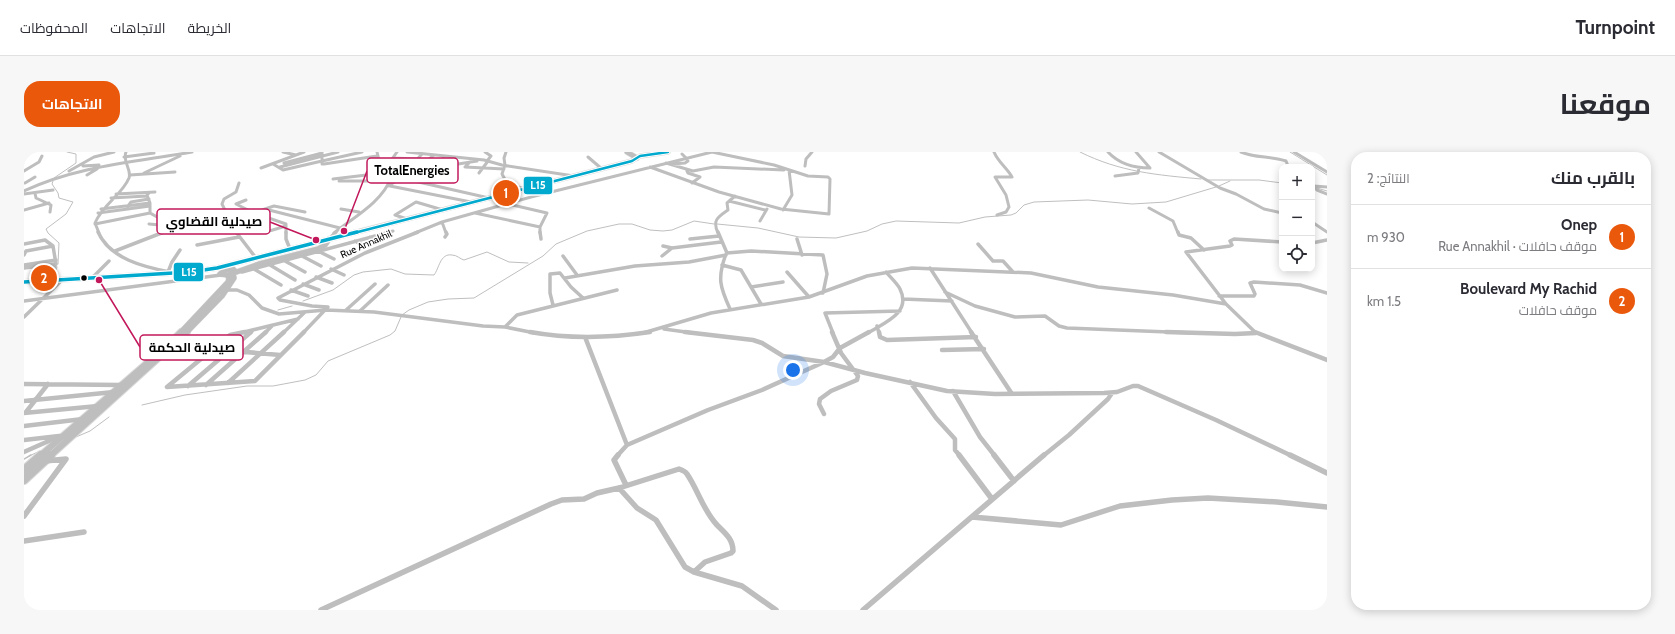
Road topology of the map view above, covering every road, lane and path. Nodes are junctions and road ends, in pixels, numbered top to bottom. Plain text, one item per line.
1 (114, 152) edge
2 (126, 152) edge
3 (193, 152) edge
4 (283, 152) edge
5 (304, 152) edge
6 (322, 152) edge
7 (338, 152) edge
8 (362, 152) edge
9 (397, 152) edge
10 (407, 152) edge
11 (485, 152) edge
12 (506, 152) edge
13 (628, 152) edge
14 (633, 152) edge
15 (668, 152) edge
16 (712, 152) edge
17 (731, 152) edge
18 (812, 152) edge
19 (994, 152) edge
20 (1108, 152) edge
21 (1136, 152) edge
22 (1159, 152) edge
23 (1241, 152) edge
24 (1294, 152) edge
25 (154, 153) dead end
26 (188, 153) edge
27 (683, 153) edge
28 (100, 154) edge
29 (377, 154) edge
30 (422, 154) junction
31 (296, 155) junction
32 (434, 155) junction
33 (42, 156) dead end
34 (444, 156) junction
35 (726, 156) junction
36 (124, 157) junction
37 (321, 157) junction
38 (393, 158) junction
39 (588, 158) dead end
40 (642, 158) junction
41 (417, 159) junction
42 (322, 161) junction
43 (486, 161) junction
44 (124, 162) junction
45 (470, 162) junction
46 (753, 162) junction
47 (666, 163) junction
48 (84, 164) junction
49 (273, 164) junction
50 (669, 164) junction
51 (768, 164) junction
52 (1287, 164) edge
53 (108, 165) junction
54 (505, 165) junction
55 (102, 166) junction
56 (279, 166) junction
57 (805, 166) dead end
58 (649, 167) junction
59 (261, 168) dead end
60 (385, 168) junction
61 (483, 168) junction
62 (418, 169) junction
63 (504, 169) junction
64 (602, 169) junction
65 (743, 169) junction
66 (762, 169) junction
67 (435, 170) junction
68 (687, 170) junction
69 (789, 170) junction
70 (1138, 170) junction
71 (24, 171) edge
72 (83, 171) junction
73 (405, 171) junction
74 (175, 172) dead end
75 (1327, 172) edge
76 (144, 173) junction
77 (388, 173) junction
78 (479, 173) dead end
79 (64, 174) junction
80 (87, 175) dead end
81 (130, 175) junction
82 (429, 176) dead end
83 (576, 176) junction
84 (1115, 176) dead end
85 (35, 177) dead end
86 (333, 179) dead end
87 (390, 180) junction
88 (398, 180) junction
89 (339, 181) dead end
90 (436, 181) dead end
91 (25, 182) edge
92 (42, 183) junction
93 (239, 183) dead end
94 (692, 183) junction
95 (389, 186) junction
96 (32, 187) junction
97 (1315, 187) joint
98 (1327, 187) edge
99 (524, 189) junction
100 (24, 190) edge
101 (53, 190) dead end
102 (45, 191) junction
103 (155, 192) dead end
104 (35, 193) junction
105 (24, 194) edge
106 (116, 194) junction
107 (1327, 194) edge
108 (735, 196) junction
109 (111, 198) junction
110 (488, 198) junction
111 (149, 199) junction
112 (246, 200) dead end
113 (729, 201) junction
114 (471, 202) junction
115 (49, 203) junction
116 (505, 204) junction
117 (771, 206) junction
118 (1149, 208) dead end
119 (101, 209) junction
120 (265, 209) junction
121 (341, 209) dead end
122 (24, 210) edge
123 (443, 210) junction
124 (765, 210) junction
125 (783, 210) junction
126 (50, 212) dead end
127 (305, 212) dead end
128 (359, 212) junction
129 (1279, 212) edge
130 (98, 213) junction
131 (150, 213) junction
132 (177, 213) dead end
133 (254, 213) junction
134 (473, 213) junction
135 (170, 215) junction
136 (998, 215) dead end
137 (228, 217) junction
138 (407, 219) junction
139 (159, 220) junction
140 (760, 221) dead end
141 (442, 222) junction
142 (95, 224) junction
143 (1315, 224) edge
144 (178, 226) junction
145 (286, 226) junction
146 (540, 227) junction
147 (340, 228) junction
148 (393, 231) dead end
149 (266, 232) dead end
150 (1327, 232) edge
151 (719, 236) junction
152 (240, 237) junction
153 (370, 237) junction
154 (445, 237) dead end
155 (329, 239) junction
156 (541, 239) dead end
157 (690, 239) dead end
158 (797, 239) dead end
159 (1327, 240) edge
160 (355, 241) junction
161 (721, 242) junction
162 (1279, 242) edge
163 (1315, 242) edge
164 (24, 244) edge
165 (978, 244) dead end
166 (197, 245) dead end
167 (53, 246) junction
168 (663, 246) dead end
169 (672, 248) junction
170 (290, 249) junction
171 (180, 250) dead end
172 (1204, 250) junction
173 (115, 251) junction
174 (318, 251) junction
175 (726, 254) junction
176 (24, 255) edge
177 (802, 255) junction
178 (302, 256) junction
179 (563, 256) dead end
180 (662, 256) dead end
181 (256, 258) junction
182 (334, 259) dead end
183 (109, 261) dead end
184 (286, 261) junction
185 (56, 262) junction
186 (24, 265) edge
187 (270, 265) junction
188 (722, 265) junction
189 (321, 266) dead end
190 (24, 268) edge
191 (930, 268) junction
192 (254, 269) junction
193 (331, 269) junction
194 (168, 272) junction
195 (305, 272) dead end
196 (787, 272) dead end
197 (886, 272) junction
198 (1013, 272) junction
199 (178, 273) junction
200 (229, 273) junction
201 (344, 275) dead end
202 (578, 275) junction
203 (316, 277) junction
204 (92, 278) junction
205 (565, 278) junction
206 (62, 280) junction
207 (295, 280) dead end
208 (48, 281) junction
209 (24, 282) edge
210 (783, 282) dead end
211 (332, 283) dead end
212 (302, 284) junction
213 (375, 284) dead end
214 (281, 285) dead end
215 (388, 285) dead end
216 (751, 287) junction
217 (224, 290) junction
218 (291, 290) junction
219 (319, 290) dead end
220 (617, 290) dead end
221 (945, 292) junction
222 (823, 293) junction
223 (1327, 293) edge
224 (308, 296) dead end
225 (1219, 296) junction
226 (808, 297) junction
227 (583, 298) junction
228 (42, 299) junction
229 (903, 299) junction
230 (24, 300) edge
231 (952, 301) junction
232 (761, 304) junction
233 (1226, 304) junction
234 (552, 306) junction
235 (730, 309) junction
236 (324, 310) junction
237 (338, 310) junction
238 (345, 311) junction
239 (360, 311) junction
240 (900, 311) junction
241 (305, 312) junction
242 (24, 318) edge
243 (298, 319) junction
244 (275, 324) junction
245 (877, 326) junction
246 (505, 327) junction
247 (255, 328) junction
248 (662, 329) junction
249 (1256, 333) junction
250 (585, 337) junction
251 (976, 337) junction
252 (840, 348) junction
253 (212, 349) junction
254 (984, 349) junction
255 (228, 350) junction
256 (942, 350) dead end
257 (244, 352) junction
258 (262, 354) junction
259 (280, 355) junction
260 (1327, 360) edge
261 (824, 362) junction
262 (854, 370) junction
263 (910, 382) junction
264 (24, 384) edge
265 (48, 384) junction
266 (228, 384) junction
267 (121, 385) junction
268 (206, 385) junction
269 (188, 386) junction
270 (953, 391) junction
271 (114, 392) junction
272 (1112, 393) junction
273 (1012, 394) junction
274 (35, 400) junction
275 (24, 401) edge
276 (98, 406) junction
277 (25, 413) edge
278 (824, 414) dead end
279 (83, 419) junction
280 (24, 426) edge
281 (62, 436) junction
282 (24, 440) edge
283 (627, 445) junction
284 (24, 452) edge
285 (45, 461) junction
286 (24, 470) edge
287 (1327, 473) edge
288 (24, 480) edge
289 (1014, 481) junction
290 (626, 485) junction
291 (619, 488) junction
292 (992, 499) junction
293 (1327, 507) edge
294 (24, 516) edge
295 (972, 517) junction
296 (84, 532) dead end
297 (24, 541) edge
298 (694, 572) junction
299 (321, 610) edge
300 (776, 610) edge
301 (863, 610) edge

1 - 28 street
2 - 36 street
3 - 26 street
4 - 31 street
5 - 31 street
6 - 37 street
6 - 56 street
7 - 37 street
8 - 42 street
9 - 38 street
10 - 30 street
11 - 43 street
12 - 54 street
13 - 40 highway
14 - 40 highway
15 - 40 main road
16 - 35 street
16 - 47 street, Rue Annakhil
17 - 35 street
18 - 57 street
19 - 136 street
20 - 70 street
21 - 70 street
22 - 129 street
23 - 52 street
24 - 75 street
25 - 36 street
26 - 44 street
26 - 76 street
27 - 50 street, bridge
28 - 48 street
29 - 42 street
29 - 60 street
30 - 32 street
30 - 41 street
31 - 49 street
32 - 34 street
32 - 62 street
33 - 71 street
34 - 43 street
34 - 67 street
35 - 46 street
36 - 44 street
37 - 42 street
37 - 56 street
38 - 41 street
38 - 60 street
39 - 64 street
40 - 64 main road
41 - 73 street
42 - 56 street
43 - 45 street
43 - 54 street
43 - 61 street
44 - 53 street
44 - 81 street
45 - 61 street
45 - 90 street
46 - 51 street
46 - 65 street
47 - 50 street
47 - 58 street, Rue Annakhil
48 - 53 street
48 - 72 street
48 - 79 street
49 - 56 street
49 - 59 street
50 - 68 street
51 - 66 street
51 - 69 street
53 - 55 street
54 - 63 street
54 - 83 street
55 - 72 street
55 - 80 street
58 - 94 street
58 - 116 street, Rue Annakhil
60 - 77 street
61 - 63 street
61 - 78 street
62 - 67 street
62 - 73 street
63 - 99 street
64 - 83 main road
65 - 66 street
65 - 68 street
66 - 69 street
67 - 82 street
68 - 94 street
69 - 125 street
69 - 125 street
70 - 84 street
72 - 79 street
73 - 77 street
73 - 88 street
74 - 76 street
76 - 81 street
77 - 86 street
77 - 87 street
79 - 92 street
81 - 106 street
83 - 99 main road
85 - 91 street
87 - 88 street
87 - 89 street
87 - 95 street
88 - 95 street
88 - 110 street
91 - 96 street
92 - 96 street
92 - 102 street
93 - 137 street
94 - 108 street
95 - 114 street
95 - 128 street
96 - 100 street
97 - 98 street
97 - 107 street
99 - 110 main road
101 - 102 street
102 - 104 street
103 - 111 street
104 - 105 street
104 - 115 street
106 - 109 street
106 - 111 street
108 - 113 street
108 - 117 street
109 - 111 street
109 - 119 street
110 - 114 main road
111 - 119 street
111 - 130 street
111 - 131 street
112 - 133 street
113 - 124 street
113 - 151 street
114 - 123 main road
115 - 122 street
115 - 126 street
116 - 134 street, Rue Annakhil
116 - 146 street
117 - 124 street
117 - 125 street
118 - 172 street
119 - 130 street
120 - 127 street
120 - 133 street
120 - 147 street
121 - 128 street
123 - 138 main road
123 - 138 street
124 - 140 street
128 - 147 street
130 - 142 street
131 - 139 street
131 - 142 street
132 - 135 street
133 - 137 street
133 - 145 street
134 - 141 street, Rue Annakhil
134 - 146 street
135 - 137 street
135 - 139 street
137 - 139 street
137 - 144 street
137 - 152 street
138 - 155 main road
139 - 144 street
141 - 154 street
141 - 193 street, Rue Annakhil
142 - 173 street
143 - 150 street
144 - 173 street
145 - 149 street
145 - 170 street
146 - 156 street
147 - 155 street
148 - 153 street
151 - 157 street
151 - 161 street
152 - 166 street
152 - 181 street
153 - 160 street
153 - 160 street
155 - 170 main road
155 - 200 main road
158 - 177 street
159 - 163 street
160 - 174 street
161 - 169 street
161 - 175 street
162 - 172 street
164 - 167 street
165 - 198 street
167 - 176 street
167 - 185 street
168 - 169 street
169 - 180 street
170 - 181 main road
171 - 194 street
172 - 225 street
173 - 194 street
174 - 178 street
174 - 182 street
175 - 177 street
175 - 188 street
175 - 202 street
177 - 222 street
178 - 184 street
178 - 189 street
179 - 202 street
181 - 199 main road
183 - 204 street
184 - 187 street
184 - 195 street
185 - 186 street
185 - 190 street
185 - 208 street
187 - 192 street
187 - 207 street
188 - 216 street
188 - 235 street
191 - 197 street
191 - 198 street
191 - 221 street
192 - 200 street
192 - 214 street
193 - 201 street
193 - 203 street, Rue Annakhil
194 - 199 street
196 - 226 street
197 - 222 street
197 - 229 street
198 - 233 street
199 - 204 main road
200 - 217 main road
200 - 228 street
202 - 205 street
203 - 211 street
203 - 212 street, Rue Annakhil
204 - 206 main road
205 - 227 street
205 - 234 street
206 - 208 main road
206 - 228 street
208 - 209 main road
210 - 216 street
212 - 218 street, Rue Annakhil
212 - 219 street
213 - 238 street
215 - 239 street
216 - 232 street
217 - 241 street
217 - 267 main road
217 - 285 main road
218 - 224 street
218 - 237 street, Rue Annakhil
220 - 227 street
221 - 231 street
221 - 249 street
222 - 226 street
223 - 225 street
225 - 233 street
226 - 232 street
227 - 234 street
228 - 230 street
228 - 242 street
229 - 231 street
229 - 240 street
231 - 251 street
232 - 235 street
233 - 249 street
234 - 246 street
235 - 248 street
236 - 237 street
236 - 241 street
236 - 259 street
237 - 238 street
238 - 239 street
239 - 246 street
240 - 245 street
240 - 252 street
241 - 243 street
243 - 244 street
243 - 258 street
244 - 247 street
244 - 257 street
245 - 251 street
245 - 252 street
246 - 250 street
247 - 253 street
247 - 255 street
248 - 250 street
248 - 261 street
249 - 260 street
250 - 283 street
251 - 254 street
252 - 261 street
252 - 262 street
253 - 255 street
253 - 269 street
254 - 256 street
254 - 273 street
255 - 257 street
255 - 269 street
257 - 258 street
257 - 268 street
258 - 259 street
258 - 266 street
259 - 266 street
261 - 262 street
261 - 283 street
262 - 263 street
262 - 278 street
263 - 270 street
263 - 292 street
264 - 265 street
265 - 267 street
265 - 274 street
266 - 268 street
267 - 271 main road
268 - 269 street
270 - 273 street
270 - 289 street
271 - 274 street
271 - 276 main road
272 - 273 street
272 - 287 street
272 - 289 street
274 - 275 street
274 - 277 street
276 - 277 street
276 - 279 main road
279 - 280 street
279 - 281 main road
281 - 282 street
281 - 284 street
281 - 286 main road
283 - 290 street
285 - 288 main road
285 - 294 street
289 - 292 street
290 - 291 street
290 - 298 street
291 - 298 street
291 - 299 street
292 - 295 street
293 - 295 street
295 - 301 street
296 - 297 street
298 - 300 street

